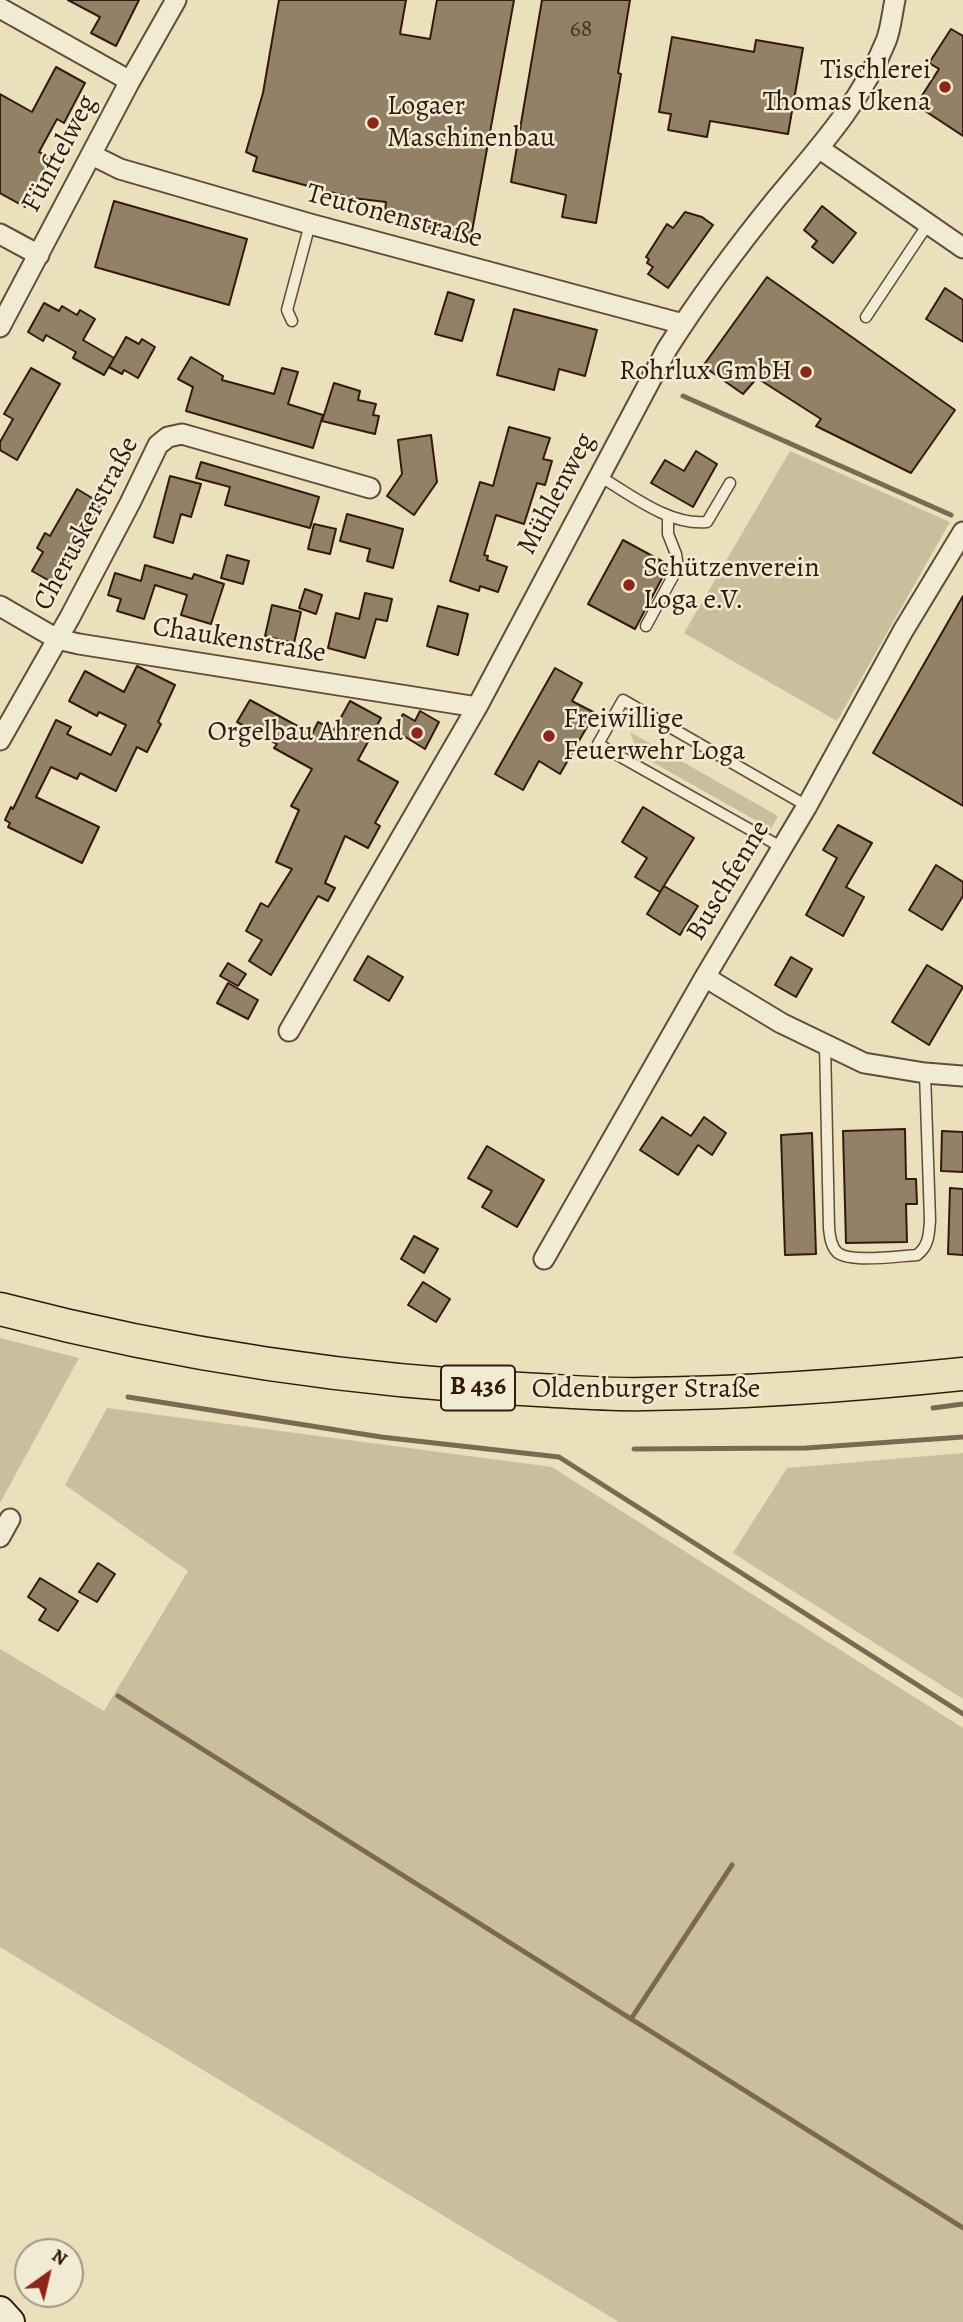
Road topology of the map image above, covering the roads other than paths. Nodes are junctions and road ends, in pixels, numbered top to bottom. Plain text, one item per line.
1 (176, 0) edge
2 (895, 0) edge
3 (0, 8) edge
4 (130, 81) junction
5 (820, 149) junction
6 (92, 156) junction
7 (310, 224) junction
8 (928, 224) junction
9 (0, 234) edge
10 (963, 248) edge
11 (39, 255) junction
12 (866, 317) dead end
13 (292, 321) dead end
14 (683, 324) junction
15 (0, 327) edge
16 (598, 475) junction
17 (730, 483) dead end
18 (370, 488) dead end
19 (668, 516) junction
20 (961, 539) edge
21 (0, 606) edge
22 (646, 626) dead end
23 (57, 639) junction
24 (477, 707) junction
25 (0, 740) edge
26 (807, 806) junction
27 (781, 847) junction
28 (705, 977) junction
29 (289, 1031) dead end
30 (825, 1044) junction
31 (925, 1073) junction
32 (963, 1076) edge
33 (544, 1259) dead end
34 (0, 1309) edge
35 (963, 1374) edge
36 (10, 1519) dead end
37 (0, 1536) edge
38 (0, 2312) edge
39 (10, 2322) edge

1 - 4 street, Fünftelweg
2 - 5 street, Mühlenweg
3 - 4 street, Fünftelweg
4 - 6 street, Fünftelweg
5 - 8 street
5 - 14 street, Mühlenweg
6 - 7 street, Teutonenstraße
6 - 11 street, Fünftelweg
7 - 13 lane
7 - 14 street, Teutonenstraße
8 - 10 street
8 - 12 lane
9 - 11 street
11 - 15 street, Fünftelweg
14 - 16 street, Mühlenweg
16 - 19 lane
16 - 24 street, Mühlenweg
17 - 19 lane
18 - 23 street, Cheruskerstraße
19 - 22 lane
20 - 26 street, Buschfenne
21 - 23 street, Chaukenstraße
23 - 24 street, Chaukenstraße
23 - 25 street, Cheruskerstraße
24 - 29 street, Mühlenweg
26 - 27 street, Buschfenne
26 - 27 lane
27 - 28 street, Buschfenne
28 - 30 street
28 - 33 street, Buschfenne
30 - 31 street
30 - 31 lane
31 - 32 street
34 - 35 main road, Oldenburger Straße / B 436
36 - 37 street
38 - 39 street

